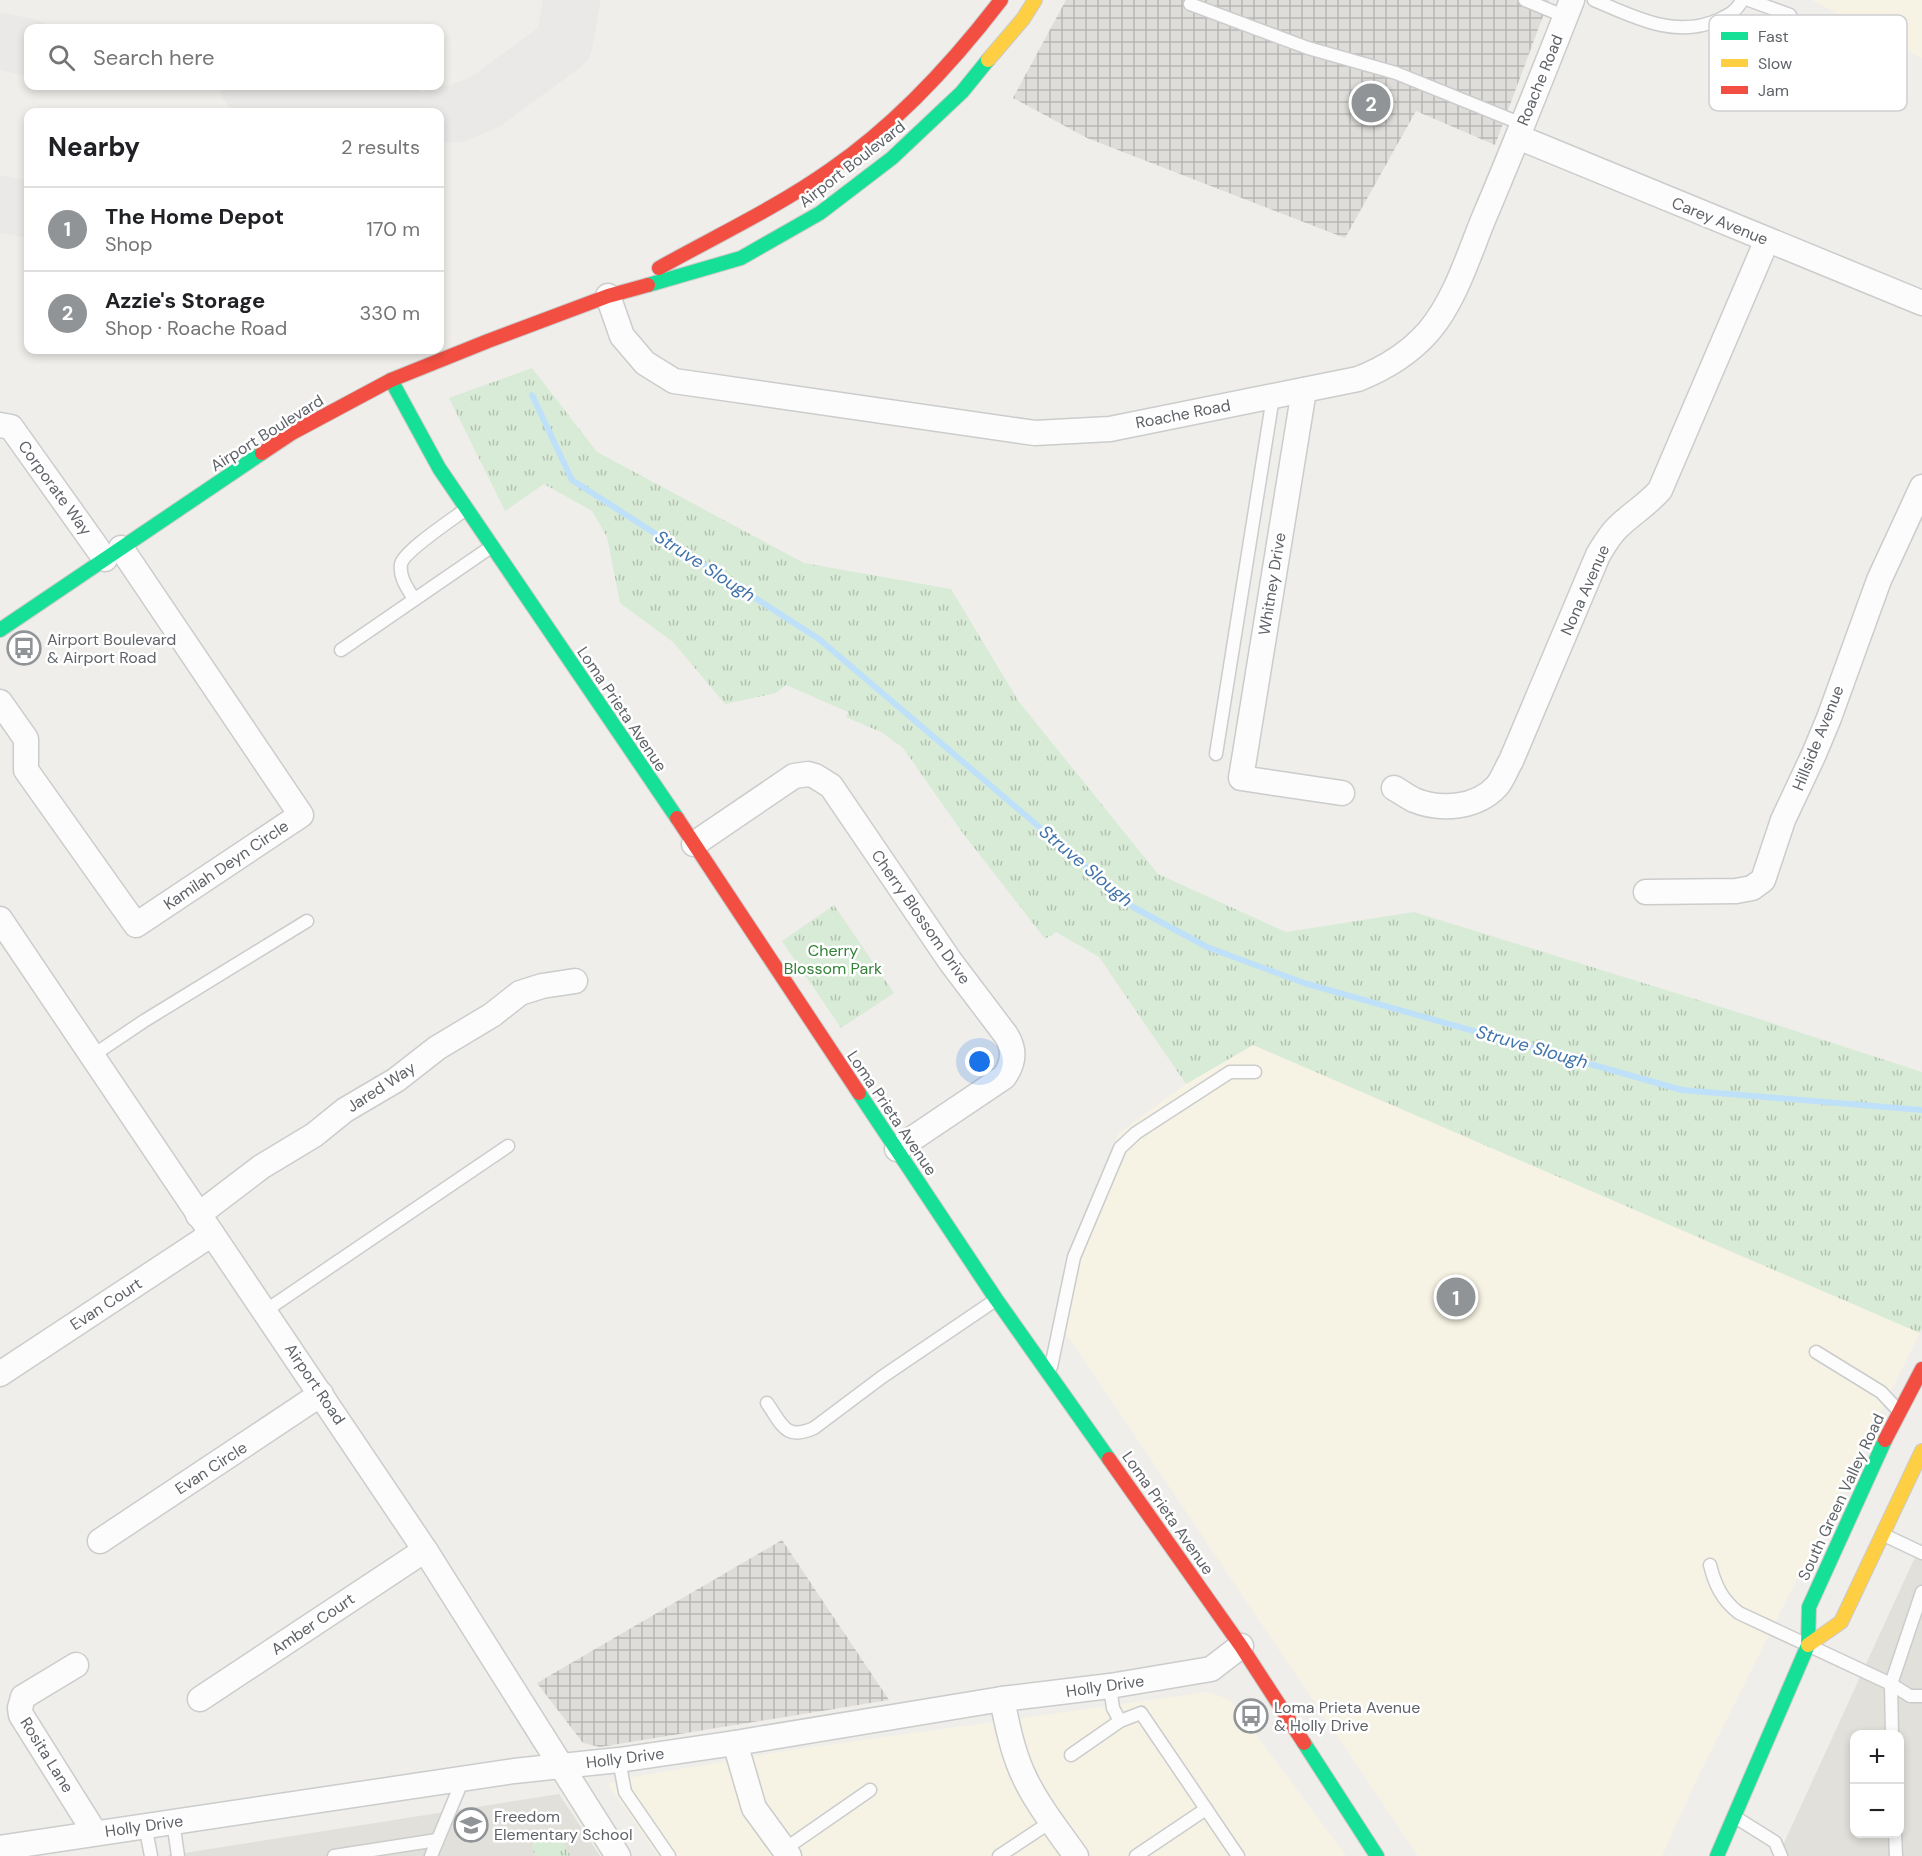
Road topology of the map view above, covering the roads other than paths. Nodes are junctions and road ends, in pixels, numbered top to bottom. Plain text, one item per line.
1 (1001, 0) edge
2 (1035, 0) edge
3 (1525, 0) edge
4 (1594, 0) edge
5 (1742, 0) edge
6 (1749, 0) edge
7 (1190, 4) dead end
8 (1569, 8) edge
9 (1727, 15) edge
10 (1790, 15) edge
11 (1709, 23) edge
12 (1520, 131) junction
13 (1767, 240) junction
14 (608, 296) junction
15 (1922, 303) edge
16 (391, 380) junction
17 (1304, 390) junction
18 (1273, 397) junction
19 (0, 425) edge
20 (1922, 487) edge
21 (467, 508) junction
22 (492, 546) junction
23 (113, 554) junction
24 (414, 599) junction
25 (0, 630) edge
26 (341, 650) dead end
27 (0, 702) edge
28 (1216, 754) dead end
29 (1394, 788) dead end
30 (1342, 793) dead end
31 (694, 844) junction
32 (1646, 892) dead end
33 (0, 920) edge
34 (307, 921) dead end
35 (575, 981) dead end
36 (92, 1056) junction
37 (1255, 1072) dead end
38 (508, 1146) dead end
39 (897, 1149) junction
40 (198, 1215) junction
41 (212, 1234) junction
42 (996, 1299) junction
43 (265, 1311) junction
44 (1816, 1352) dead end
45 (1922, 1369) edge
46 (0, 1374) edge
47 (1050, 1374) junction
48 (321, 1394) junction
49 (767, 1403) dead end
50 (1899, 1412) junction
51 (1922, 1451) edge
52 (1882, 1534) junction
53 (100, 1541) dead end
54 (425, 1550) junction
55 (1922, 1553) edge
56 (1710, 1565) dead end
57 (1922, 1592) edge
58 (1808, 1645) junction
59 (1241, 1646) junction
60 (76, 1665) dead end
61 (1891, 1684) junction
62 (1110, 1686) junction
63 (1922, 1696) edge
64 (200, 1699) dead end
65 (1002, 1699) junction
66 (1120, 1720) junction
67 (1892, 1730) edge
68 (735, 1743) junction
69 (1071, 1755) dead end
70 (619, 1760) junction
71 (562, 1765) junction
72 (463, 1779) junction
73 (870, 1790) dead end
74 (1206, 1809) junction
75 (1734, 1816) junction
76 (173, 1821) junction
77 (1052, 1821) junction
78 (145, 1825) junction
79 (95, 1833) junction
80 (1895, 1838) edge
81 (437, 1840) junction
82 (5, 1850) edge
83 (783, 1854) edge
84 (151, 1856) edge
85 (178, 1856) edge
86 (334, 1856) edge
87 (431, 1856) edge
88 (618, 1856) edge
89 (669, 1856) edge
90 (999, 1856) edge
91 (1076, 1856) edge
92 (1136, 1856) edge
93 (1238, 1856) edge
94 (1377, 1856) edge
95 (1717, 1856) edge
96 (1780, 1856) edge
97 (1896, 1856) edge

1 - 14 main road, Airport Boulevard
2 - 14 main road, Airport Boulevard
3 - 8 lane
4 - 11 lane
5 - 9 lane
6 - 10 lane
7 - 12 lane
8 - 12 street, Roache Road
12 - 13 street, Carey Avenue
12 - 17 street, Roache Road
13 - 15 street, Carey Avenue
13 - 29 street, Nona Avenue
14 - 16 main road, Airport Boulevard
14 - 18 street, Roache Road
16 - 21 main road, Loma Prieta Avenue
16 - 23 main road, Airport Boulevard
17 - 18 street, Roache Road
17 - 30 street, Whitney Drive
18 - 28 lane
19 - 23 street, Corporate Way
20 - 32 street, Hillside Avenue
21 - 22 main road, Loma Prieta Avenue
21 - 24 lane
22 - 24 lane
22 - 31 main road, Loma Prieta Avenue
23 - 25 main road, Airport Boulevard
23 - 27 street, Kamilah Deyn Circle
24 - 26 lane
31 - 39 main road, Loma Prieta Avenue
31 - 39 street, Cherry Blossom Drive
33 - 36 street, Airport Road
34 - 36 lane
35 - 40 street, Jared Way
36 - 40 street, Airport Road
37 - 47 lane
38 - 43 lane
39 - 42 main road, Loma Prieta Avenue
40 - 41 street, Airport Road
41 - 43 street, Airport Road
41 - 46 street, Evan Court
42 - 47 main road, Loma Prieta Avenue
42 - 49 lane
43 - 48 street, Airport Road
44 - 50 lane
45 - 50 main road, South Green Valley Road
47 - 59 main road, Loma Prieta Avenue
48 - 53 street, Evan Circle
48 - 54 street, Airport Road
50 - 58 main road, South Green Valley Road
51 - 52 main road
52 - 55 lane
52 - 58 main road
54 - 64 street, Amber Court
54 - 71 street, Airport Road
56 - 58 lane
57 - 61 lane
58 - 61 lane
58 - 75 main road, South Green Valley Road
59 - 62 street, Holly Drive
59 - 94 main road, Loma Prieta Avenue
60 - 79 street, Rosita Lane
61 - 63 lane
61 - 67 lane
62 - 65 street, Holly Drive
62 - 66 lane
65 - 68 street, Holly Drive
65 - 77 street
66 - 69 lane
66 - 74 lane
68 - 70 street, Holly Drive
68 - 83 street
70 - 71 street, Holly Drive
70 - 89 lane
71 - 72 street, Holly Drive
71 - 88 street, Airport Road
72 - 76 street, Holly Drive
72 - 81 lane
73 - 83 lane
74 - 92 lane
74 - 93 lane
75 - 95 main road, South Green Valley Road
75 - 96 lane
76 - 78 street, Holly Drive
76 - 85 lane
77 - 90 lane
77 - 91 street
78 - 79 street, Holly Drive
78 - 84 lane
79 - 82 street, Holly Drive
80 - 97 lane
81 - 86 lane
81 - 87 lane

